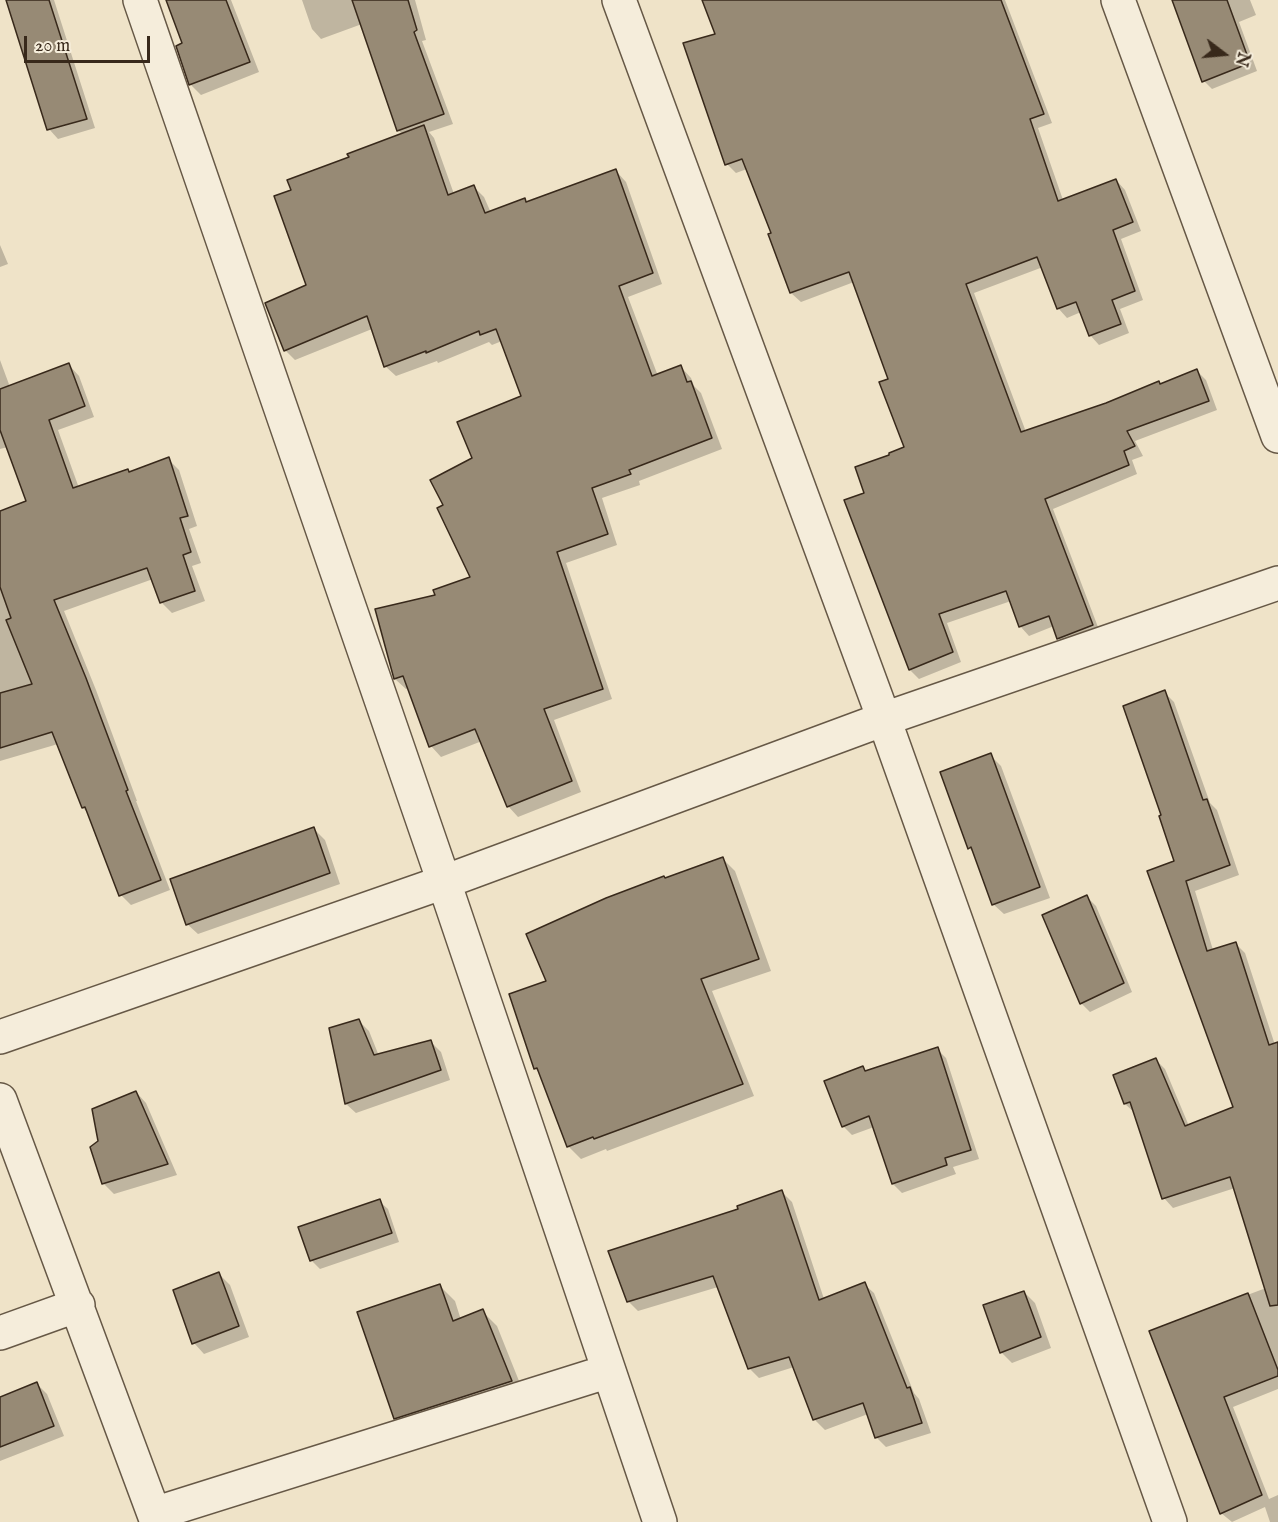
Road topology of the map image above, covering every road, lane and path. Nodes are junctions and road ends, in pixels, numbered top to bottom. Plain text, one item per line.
1 (140, 0) edge
2 (619, 0) edge
3 (1118, 0) edge
4 (1278, 436) edge
5 (1278, 584) edge
6 (884, 719) junction
7 (444, 882) junction
8 (0, 1037) edge
9 (0, 1100) edge
10 (78, 1305) junction
11 (0, 1333) edge
12 (609, 1371) junction
13 (156, 1518) edge
14 (660, 1522) edge
15 (1170, 1522) edge

1 - 7 street
2 - 6 street
3 - 4 street
5 - 6 street
6 - 7 street
6 - 15 street
7 - 8 street
7 - 12 street
9 - 10 street
10 - 11 street
10 - 13 street
12 - 13 street
12 - 14 street

